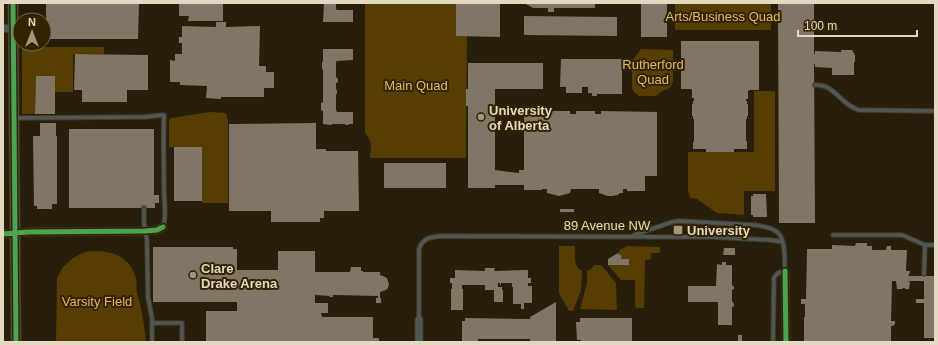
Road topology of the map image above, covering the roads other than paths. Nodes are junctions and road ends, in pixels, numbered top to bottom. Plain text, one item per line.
1 (14, 52) edge
2 (815, 85) dead end
3 (935, 111) edge
4 (14, 118) junction
5 (144, 208) dead end
6 (163, 227) joint
7 (145, 231) junction
8 (3, 234) edge
9 (15, 234) junction
10 (834, 235) dead end
11 (631, 236) junction
12 (783, 242) junction
13 (925, 245) junction
14 (935, 245) edge
15 (785, 271) junction
16 (924, 274) dead end
17 (419, 320) joint
18 (152, 323) junction
19 (16, 342) edge
20 (152, 342) edge
21 (182, 342) edge
22 (419, 342) edge
23 (773, 342) edge
24 (786, 342) edge

1 - 4 street
2 - 3 lane
4 - 6 lane
4 - 9 street
5 - 7 lane
6 - 7 street
7 - 9 street
7 - 18 lane
8 - 9 street
9 - 19 street
10 - 13 lane
11 - 12 lane, 89 Avenue NW
11 - 12 lane
11 - 17 lane, 89 Avenue NW
12 - 15 lane
13 - 14 lane
13 - 16 lane
15 - 23 lane
15 - 24 street
17 - 22 street
18 - 20 lane
18 - 21 lane

